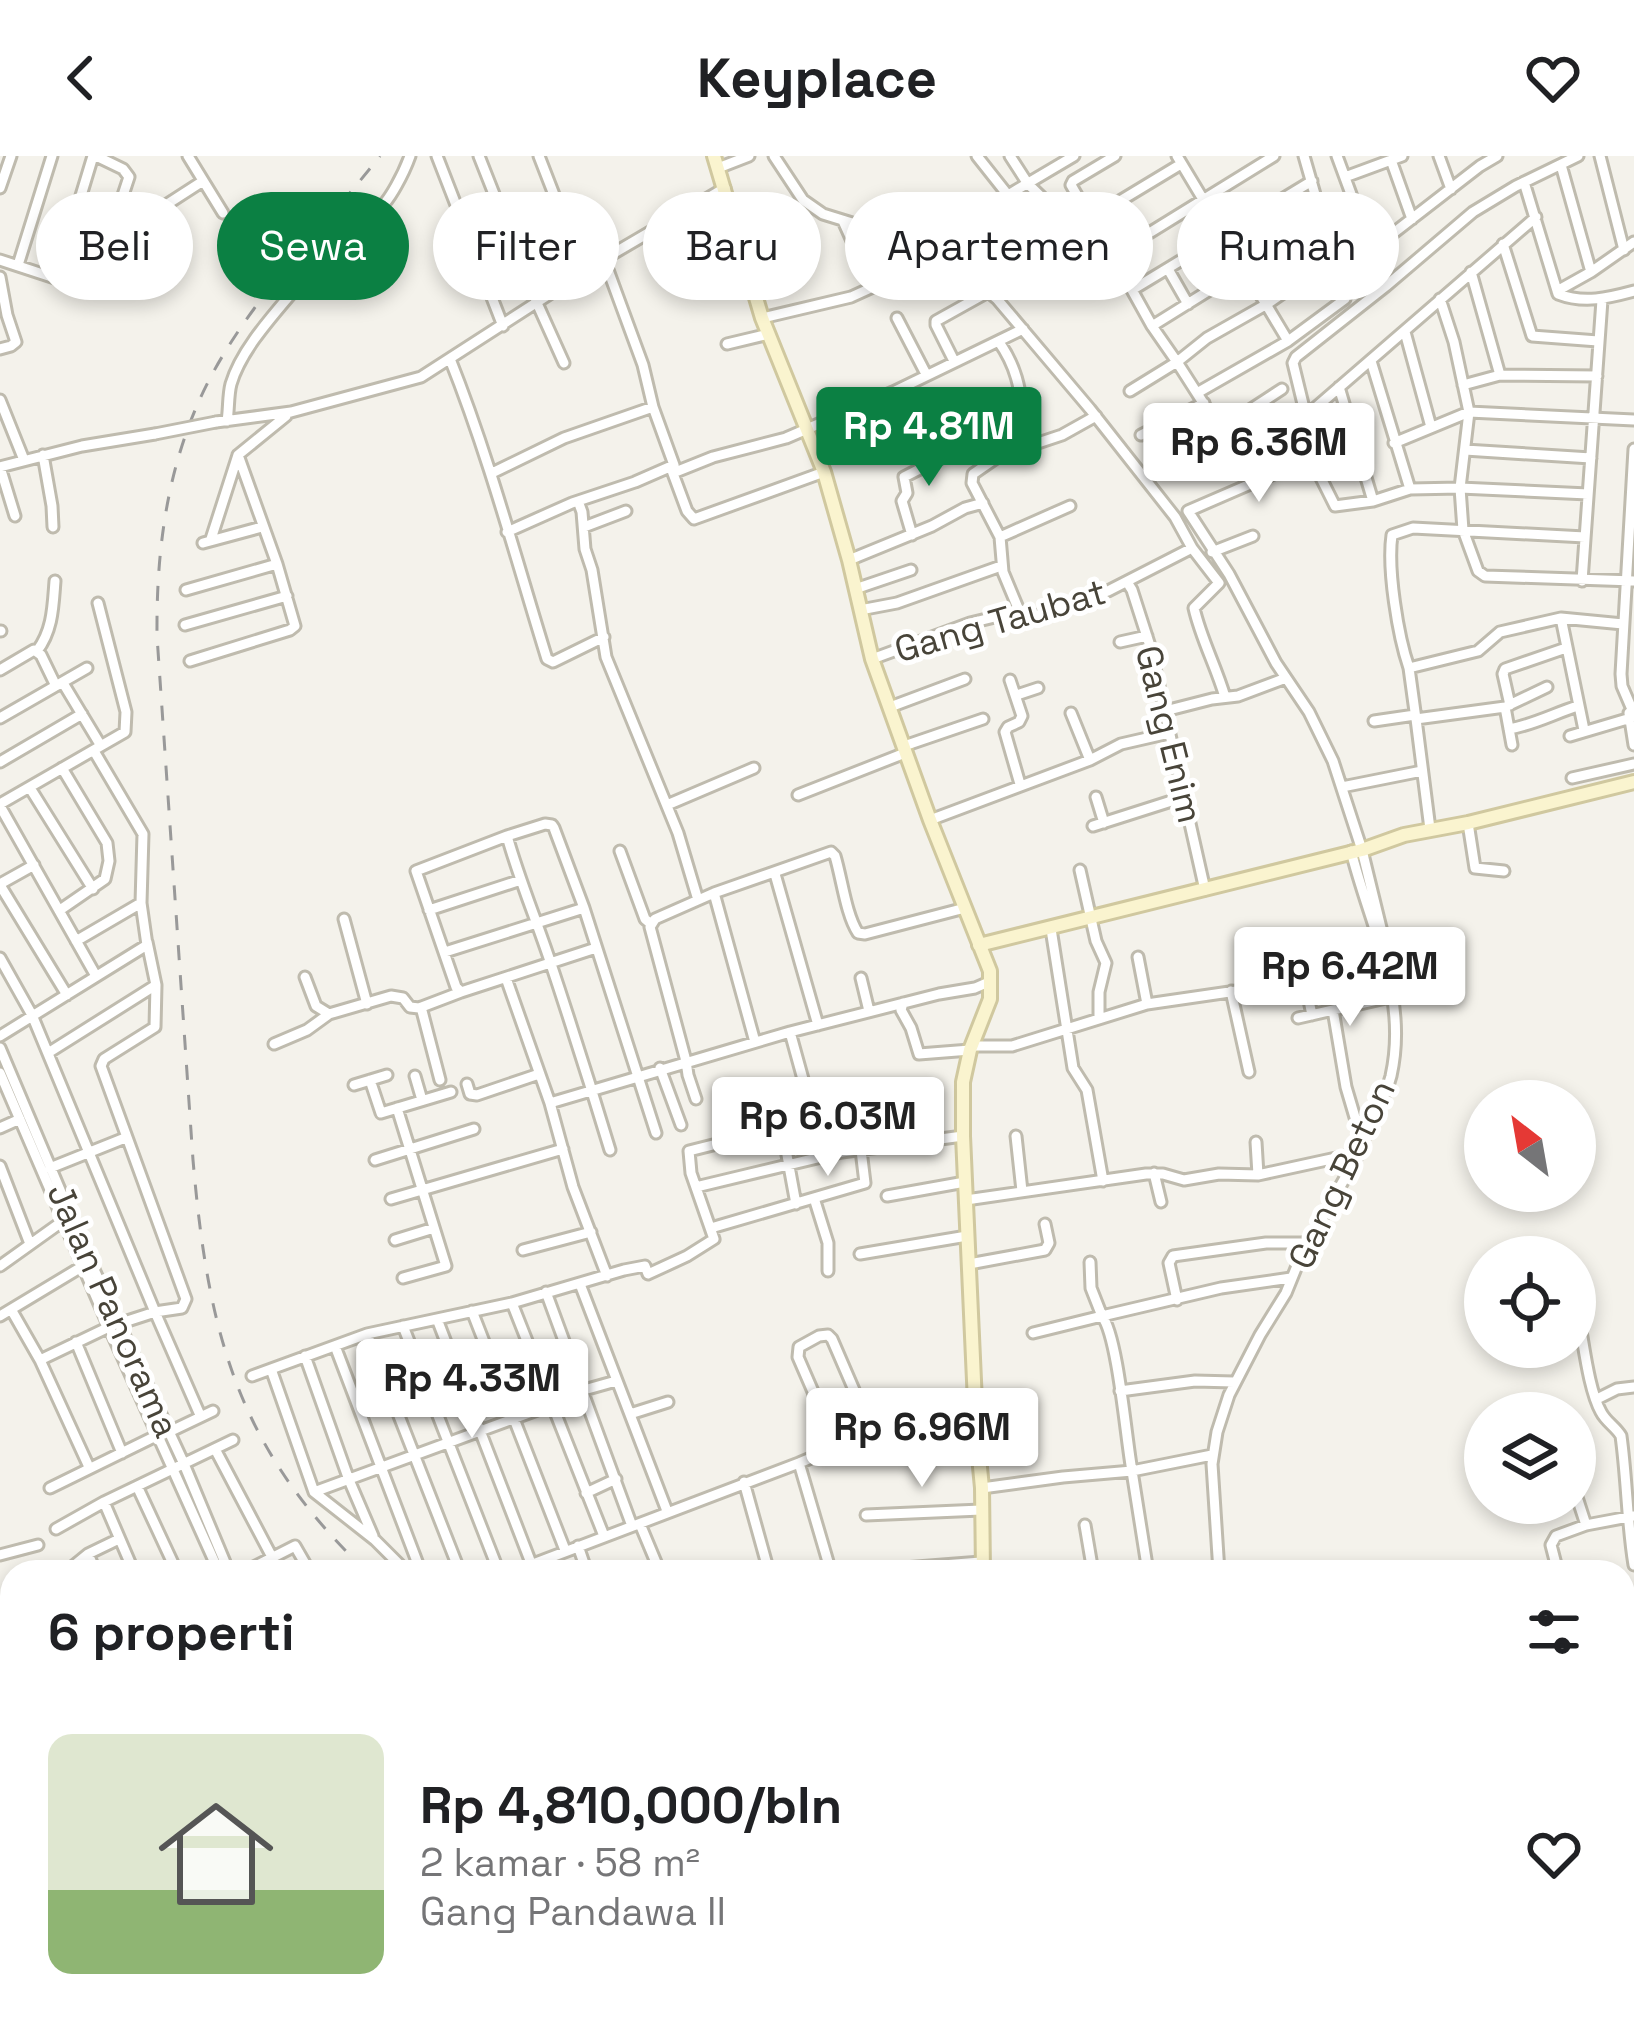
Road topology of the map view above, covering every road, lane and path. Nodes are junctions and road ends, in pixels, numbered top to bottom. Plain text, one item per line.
1 (10, 156) edge
2 (52, 156) edge
3 (95, 156) edge
4 (410, 156) edge
5 (437, 156) edge
6 (479, 156) edge
7 (539, 156) edge
8 (748, 156) edge
9 (774, 156) edge
10 (977, 156) edge
11 (1010, 156) edge
12 (1074, 156) edge
13 (1115, 156) edge
14 (1274, 156) edge
15 (1304, 156) edge
16 (1337, 156) edge
17 (1439, 156) edge
18 (1497, 156) edge
19 (1578, 156) edge
20 (1600, 156) edge
21 (188, 157) edge
22 (1396, 158) edge
23 (1179, 160) edge
24 (1479, 161) edge
25 (716, 162) edge
26 (1561, 165) junction
27 (1345, 177) junction
28 (203, 181) junction
29 (1312, 181) junction
30 (1524, 182) junction
31 (1028, 184) junction
32 (0, 188) edge
33 (724, 188) junction
34 (1451, 189) junction
35 (83, 192) edge
36 (124, 192) edge
37 (186, 192) edge
38 (553, 192) edge
39 (725, 192) edge
40 (1006, 192) edge
41 (1013, 192) edge
42 (1037, 192) edge
43 (1073, 192) edge
44 (1132, 192) edge
45 (1197, 192) edge
46 (1215, 192) edge
47 (1294, 192) edge
48 (1315, 192) edge
49 (1350, 192) edge
50 (217, 203) edge
51 (1536, 217) junction
52 (1412, 219) junction
53 (843, 221) joint
54 (845, 226) edge
55 (1399, 229) edge
56 (1503, 244) junction
57 (1629, 246) edge
58 (619, 250) edge
59 (0, 260) edge
60 (1177, 263) edge
61 (18, 265) junction
62 (1168, 269) junction
63 (36, 271) edge
64 (1471, 272) junction
65 (1592, 272) junction
66 (0, 278) edge
67 (1153, 278) edge
68 (1557, 291) junction
69 (1634, 291) edge
70 (845, 298) edge
71 (1440, 299) junction
72 (542, 300) edge
73 (619, 300) edge
74 (757, 300) edge
75 (974, 300) edge
76 (996, 300) edge
77 (1138, 300) edge
78 (1194, 300) edge
79 (1265, 300) edge
80 (1273, 300) edge
81 (1344, 300) edge
82 (1602, 300) junction
83 (537, 303) junction
84 (1188, 304) junction
85 (1267, 304) junction
86 (3, 315) edge
87 (897, 318) dead end
88 (763, 319) junction
89 (503, 326) junction
90 (1152, 326) junction
91 (1023, 329) junction
92 (1405, 332) junction
93 (769, 334) junction
94 (1288, 340) junction
95 (1598, 341) junction
96 (999, 342) junction
97 (727, 344) dead end
98 (0, 349) edge
99 (450, 359) junction
100 (954, 361) junction
101 (1371, 361) junction
102 (1177, 362) junction
103 (564, 363) dead end
104 (926, 374) junction
105 (1500, 375) junction
106 (1597, 376) junction
107 (1463, 385) junction
108 (1339, 387) junction
109 (1282, 389) dead end
110 (1130, 391) dead end
111 (1200, 398) junction
112 (0, 400) edge
113 (652, 407) junction
114 (290, 412) junction
115 (1469, 412) junction
116 (1096, 416) junction
117 (1306, 416) junction
118 (1593, 418) junction
119 (1634, 420) edge
120 (222, 422) junction
121 (1431, 427) junction
122 (806, 429) junction
123 (1141, 435) dead end
124 (1394, 443) junction
125 (1030, 448) junction
126 (1634, 449) edge
127 (1465, 450) junction
128 (955, 451) dead end
129 (43, 455) junction
130 (238, 455) junction
131 (1315, 457) junction
132 (1591, 458) junction
133 (24, 460) junction
134 (672, 470) junction
135 (824, 472) junction
136 (492, 473) junction
137 (1460, 488) junction
138 (1410, 489) junction
139 (1588, 494) junction
140 (578, 501) junction
141 (1372, 501) junction
142 (983, 503) junction
143 (1070, 506) dead end
144 (626, 512) dead end
145 (1182, 514) junction
146 (15, 516) dead end
147 (53, 527) dead end
148 (262, 527) junction
149 (584, 527) junction
150 (1462, 530) junction
151 (507, 532) junction
152 (912, 535) junction
153 (1253, 536) dead end
154 (1585, 536) junction
155 (1000, 537) junction
156 (1192, 548) junction
157 (1212, 552) junction
158 (849, 560) junction
159 (277, 564) junction
160 (1001, 566) junction
161 (911, 570) dead end
162 (55, 580) dead end
163 (1630, 580) edge
164 (1582, 581) junction
165 (1127, 582) junction
166 (855, 589) junction
167 (187, 590) dead end
168 (287, 596) junction
169 (98, 603) dead end
170 (860, 610) junction
171 (1562, 618) junction
172 (1024, 620) junction
173 (1623, 624) junction
174 (184, 625) dead end
175 (1147, 636) junction
176 (604, 638) junction
177 (1120, 642) dead end
178 (1566, 648) junction
179 (37, 651) junction
180 (872, 658) junction
181 (190, 661) dead end
182 (87, 668) dead end
183 (1409, 668) junction
184 (0, 670) edge
185 (964, 679) dead end
186 (1010, 680) dead end
187 (1280, 680) junction
188 (60, 684) junction
189 (1547, 687) dead end
190 (1038, 688) dead end
191 (1017, 695) junction
192 (1225, 697) junction
193 (1508, 706) junction
194 (1578, 706) junction
195 (890, 707) junction
196 (1165, 711) junction
197 (1071, 713) dead end
198 (82, 714) junction
199 (1632, 714) edge
200 (1416, 717) junction
201 (0, 718) edge
202 (983, 719) dead end
203 (1374, 722) dead end
204 (1509, 729) junction
205 (1584, 730) junction
206 (1169, 733) junction
207 (1570, 736) dead end
208 (1512, 745) dead end
209 (1634, 746) edge
210 (98, 748) junction
211 (904, 750) junction
212 (1090, 760) junction
213 (0, 762) edge
214 (1634, 764) edge
215 (62, 768) junction
216 (754, 768) dead end
217 (1422, 771) junction
218 (1572, 778) dead end
219 (1634, 782) edge
220 (1020, 784) junction
221 (1342, 787) junction
222 (30, 788) junction
223 (798, 795) dead end
224 (1096, 797) dead end
225 (1184, 797) junction
226 (0, 805) edge
227 (667, 805) junction
228 (930, 820) junction
229 (1468, 823) junction
230 (1430, 829) junction
231 (507, 836) junction
232 (620, 851) dead end
233 (1356, 851) junction
234 (34, 865) junction
235 (1080, 870) dead end
236 (1504, 871) dead end
237 (775, 874) junction
238 (521, 880) junction
239 (0, 884) edge
240 (93, 889) junction
241 (1205, 890) junction
242 (714, 893) junction
243 (698, 900) junction
244 (142, 903) junction
245 (584, 908) junction
246 (965, 908) junction
247 (60, 910) junction
248 (429, 910) junction
249 (344, 919) dead end
250 (1090, 919) junction
251 (537, 923) junction
252 (651, 924) junction
253 (1051, 929) junction
254 (76, 941) junction
255 (147, 942) junction
256 (1397, 943) dead end
257 (979, 945) junction
258 (596, 948) junction
259 (445, 952) junction
260 (1138, 957) dead end
261 (0, 958) edge
262 (550, 962) junction
263 (96, 976) junction
264 (304, 977) dead end
265 (506, 978) junction
266 (861, 978) dead end
267 (991, 981) junction
268 (156, 985) junction
269 (1257, 988) dead end
270 (1231, 991) junction
271 (461, 992) junction
272 (67, 995) junction
273 (1388, 997) junction
274 (903, 1003) junction
275 (367, 1004) junction
276 (1148, 1004) junction
277 (421, 1007) junction
278 (1334, 1010) junction
279 (868, 1011) junction
280 (329, 1014) junction
281 (1312, 1015) junction
282 (32, 1016) junction
283 (1100, 1018) junction
284 (1298, 1018) dead end
285 (818, 1024) junction
286 (1066, 1029) junction
287 (790, 1032) junction
288 (0, 1036) edge
289 (755, 1042) junction
290 (274, 1044) dead end
291 (0, 1048) edge
292 (971, 1048) junction
293 (48, 1053) junction
294 (686, 1061) junction
295 (660, 1068) junction
296 (0, 1072) edge
297 (1250, 1072) dead end
298 (539, 1074) junction
299 (388, 1075) dead end
300 (415, 1076) dead end
301 (638, 1076) junction
302 (370, 1080) junction
303 (440, 1080) dead end
304 (467, 1084) dead end
305 (355, 1085) dead end
306 (451, 1091) dead end
307 (592, 1091) junction
308 (697, 1099) dead end
309 (422, 1100) junction
310 (550, 1103) junction
311 (398, 1108) junction
312 (20, 1119) junction
313 (814, 1119) junction
314 (681, 1125) dead end
315 (0, 1128) edge
316 (782, 1128) junction
317 (474, 1130) dead end
318 (656, 1133) dead end
319 (963, 1136) junction
320 (1016, 1136) dead end
321 (125, 1138) junction
322 (1362, 1141) junction
323 (1256, 1142) dead end
324 (410, 1149) junction
325 (562, 1149) junction
326 (610, 1150) dead end
327 (860, 1150) junction
328 (89, 1151) junction
329 (1359, 1153) junction
330 (375, 1160) dead end
331 (788, 1164) junction
332 (0, 1166) edge
333 (50, 1168) junction
334 (1154, 1173) junction
335 (1258, 1174) junction
336 (1103, 1181) junction
337 (965, 1183) junction
338 (696, 1187) junction
339 (423, 1190) junction
340 (1022, 1191) junction
341 (886, 1196) dead end
342 (814, 1198) junction
343 (391, 1199) dead end
344 (966, 1199) junction
345 (1161, 1202) dead end
346 (796, 1204) junction
347 (63, 1221) junction
348 (1045, 1224) dead end
349 (434, 1228) junction
350 (711, 1228) junction
351 (591, 1232) junction
352 (967, 1236) junction
353 (395, 1240) dead end
354 (1310, 1243) junction
355 (30, 1244) junction
356 (0, 1249) edge
357 (523, 1250) dead end
358 (860, 1254) dead end
359 (1090, 1262) dead end
360 (4, 1264) edge
361 (87, 1264) junction
362 (969, 1264) junction
363 (828, 1271) dead end
364 (607, 1276) junction
365 (403, 1278) dead end
366 (1292, 1278) junction
367 (580, 1284) junction
368 (546, 1292) junction
369 (1178, 1300) junction
370 (0, 1301) edge
371 (512, 1303) junction
372 (472, 1311) junction
373 (154, 1312) junction
374 (6, 1314) edge
375 (1102, 1316) junction
376 (437, 1319) junction
377 (113, 1325) junction
378 (403, 1326) junction
379 (1033, 1333) dead end
380 (367, 1334) junction
381 (76, 1342) junction
382 (335, 1346) junction
383 (305, 1356) junction
384 (40, 1360) junction
385 (1588, 1368) edge
386 (271, 1369) junction
387 (252, 1376) dead end
388 (616, 1381) junction
389 (1234, 1382) junction
390 (1634, 1387) edge
391 (584, 1390) junction
392 (1120, 1391) junction
393 (976, 1396) junction
394 (1597, 1399) junction
395 (668, 1402) dead end
396 (550, 1405) junction
397 (213, 1411) dead end
398 (630, 1414) junction
399 (200, 1415) junction
400 (513, 1419) junction
401 (480, 1430) junction
402 (163, 1434) junction
403 (873, 1434) junction
404 (233, 1440) dead end
405 (448, 1442) junction
406 (837, 1447) junction
407 (215, 1450) junction
408 (122, 1453) junction
409 (416, 1454) junction
410 (1212, 1455) junction
411 (799, 1463) junction
412 (89, 1467) junction
413 (179, 1467) junction
414 (382, 1467) junction
415 (1132, 1471) junction
416 (616, 1479) junction
417 (349, 1480) junction
418 (744, 1482) junction
419 (136, 1486) junction
420 (50, 1488) dead end
421 (982, 1488) junction
422 (314, 1492) junction
423 (586, 1493) junction
424 (104, 1502) junction
425 (981, 1510) junction
426 (667, 1511) junction
427 (866, 1516) dead end
428 (1632, 1516) edge
429 (636, 1525) junction
430 (1085, 1525) dead end
431 (1586, 1526) joint
432 (56, 1528) dead end
433 (604, 1536) junction
434 (118, 1539) junction
435 (375, 1540) junction
436 (38, 1545) dead end
437 (578, 1546) junction
438 (565, 1550) junction
439 (88, 1554) junction
440 (0, 1555) edge
441 (272, 1557) junction
442 (545, 1558) joint
443 (81, 1560) edge
444 (91, 1560) edge
445 (128, 1560) edge
446 (171, 1560) edge
447 (214, 1560) edge
448 (223, 1560) edge
449 (266, 1560) edge
450 (304, 1560) edge
451 (394, 1560) edge
452 (417, 1560) edge
453 (456, 1560) edge
454 (494, 1560) edge
455 (530, 1560) edge
456 (539, 1560) edge
457 (583, 1560) edge
458 (654, 1560) edge
459 (766, 1560) edge
460 (827, 1560) edge
461 (982, 1560) edge
462 (1091, 1560) edge
463 (1146, 1560) edge
464 (1218, 1560) edge
465 (1555, 1560) edge
466 (1633, 1560) edge

1 - 32 street
2 - 61 street
3 - 35 street
3 - 36 street
4 - 120 street
5 - 89 street
6 - 83 street
7 - 38 street
8 - 25 street
9 - 53 street
10 - 40 street
11 - 31 street
12 - 31 street
13 - 43 street
14 - 46 street
15 - 29 street
16 - 27 street
17 - 34 street
18 - 24 street
19 - 26 street
20 - 57 street
21 - 28 street
22 - 27 street
22 - 52 street
23 - 44 street
23 - 45 street
24 - 34 street
25 - 33 street
26 - 30 street
26 - 65 street
27 - 49 street
28 - 37 street
28 - 50 street
29 - 47 street
29 - 48 street
30 - 51 street
30 - 117 street
31 - 41 street
31 - 42 street
33 - 39 street
33 - 58 street
34 - 52 street
51 - 56 street
51 - 68 street
52 - 55 street
53 - 54 street
56 - 64 street
56 - 95 street
57 - 65 street
59 - 61 street
60 - 62 street
61 - 63 street
62 - 67 street
62 - 84 street
64 - 71 street
64 - 105 street
65 - 68 street
66 - 86 street
68 - 82 street
69 - 82 street
70 - 88 street
71 - 92 street
71 - 107 street
72 - 83 street
73 - 113 street
74 - 88 street
75 - 100 street
76 - 91 street
77 - 90 street
78 - 84 street
79 - 85 street
80 - 85 street
81 - 94 street
82 - 95 street
83 - 89 street
83 - 103 street
84 - 90 street
85 - 94 street
85 - 102 street
86 - 98 street
87 - 104 street
88 - 93 street
89 - 99 street
90 - 102 street
91 - 96 street
91 - 116 street
92 - 101 street
92 - 121 street
93 - 97 street
93 - 122 street
94 - 111 street
95 - 106 street
96 - 100 street
96 - 125 street
99 - 114 street
99 - 136 street
100 - 104 street
101 - 108 street
101 - 124 street
102 - 110 street
102 - 111 street
104 - 122 street
105 - 106 street
105 - 107 street
106 - 118 street
107 - 115 street
108 - 117 street
108 - 141 street
109 - 111 street
111 - 123 street
112 - 133 street
113 - 134 street
113 - 136 street
114 - 120 street
114 - 130 street
115 - 118 street
115 - 121 street
115 - 127 street
116 - 125 street
116 - 145 street
117 - 131 street
118 - 119 street
118 - 132 street
120 - 129 street, bridge
121 - 124 street
122 - 134 street
122 - 135 street
124 - 138 street
125 - 142 street
126 - 163 street
127 - 132 street
127 - 137 street
128 - 152 street
129 - 133 street
129 - 147 street
130 - 148 street
130 - 148 street
131 - 141 street
131 - 145 street
132 - 139 street
133 - 146 street
134 - 135 street
134 - 140 street
135 - 158 street
136 - 151 street
137 - 138 street
137 - 139 street
137 - 150 street
138 - 141 street
139 - 154 street
140 - 149 street
140 - 151 street
142 - 152 street
142 - 155 street
143 - 155 street
144 - 149 street
145 - 156 street
145 - 157 street
148 - 159 street
149 - 176 street
150 - 154 street
150 - 164 street
150 - 183 street
151 - 176 street
152 - 158 street
153 - 157 street
154 - 164 street
155 - 160 street
156 - 165 street, Gang Taubat
156 - 192 street
157 - 187 street
158 - 166 street
159 - 167 street
159 - 168 street
160 - 170 street
160 - 172 street
161 - 166 street
162 - 179 street
163 - 164 street
163 - 173 street
165 - 172 street, Gang Taubat
165 - 175 street, Gang Enim
166 - 170 street
168 - 174 street
168 - 181 street
169 - 210 street
170 - 180 street
171 - 173 street
171 - 178 street
171 - 183 street
172 - 180 street, Gang Taubat
173 - 199 street
175 - 177 street
175 - 196 street, Gang Enim
176 - 227 street
178 - 193 street
178 - 194 street
179 - 184 street
179 - 188 street
180 - 195 street
182 - 188 street
183 - 200 street
185 - 195 street
186 - 191 street
187 - 192 street
187 - 221 street
188 - 198 street
188 - 201 street
189 - 193 street
190 - 191 street
191 - 220 street
192 - 196 street
193 - 200 street
193 - 204 street
194 - 204 street
194 - 205 street
195 - 211 street
196 - 206 street, Gang Enim
197 - 212 street
198 - 210 street
198 - 213 street
199 - 205 street
199 - 209 street
200 - 203 street
200 - 217 street
202 - 211 street
204 - 208 street
205 - 207 street
206 - 212 street
206 - 225 street, Gang Enim
210 - 215 street
210 - 244 street
211 - 223 street
211 - 228 street
212 - 220 street
214 - 218 street
215 - 222 street
215 - 240 street
216 - 227 street
217 - 221 street
217 - 230 street
219 - 229 street
220 - 228 street
221 - 233 street
222 - 226 street
222 - 240 street
224 - 225 street
225 - 241 street, Gang Enim
226 - 234 street
227 - 243 street
228 - 246 street
229 - 230 street
229 - 236 street
230 - 233 street
231 - 238 street
231 - 245 street
231 - 248 street
232 - 252 street
233 - 241 street
233 - 256 street
233 - 273 street, Gang Beton
234 - 239 street
234 - 247 street
235 - 250 street
237 - 242 street
237 - 246 street
237 - 285 street
238 - 248 street
238 - 251 street
239 - 272 street
240 - 247 street
241 - 250 street
242 - 243 street
242 - 289 street
243 - 252 street
244 - 254 street
244 - 255 street
245 - 251 street
245 - 258 street
246 - 257 street
247 - 254 street
248 - 259 street
249 - 275 street
250 - 253 street
250 - 283 street
251 - 259 street
251 - 262 street
252 - 294 street
253 - 257 street
253 - 286 street
254 - 263 street
255 - 263 street
255 - 268 street
257 - 267 street
258 - 262 street
258 - 301 street
259 - 271 street
260 - 276 street
261 - 282 street
262 - 265 street
262 - 307 street
263 - 272 street
264 - 280 street
265 - 271 street
265 - 298 street
266 - 279 street
267 - 274 street
267 - 292 street
268 - 293 street
268 - 321 street
269 - 270 street
270 - 276 street
270 - 297 street
271 - 277 street
272 - 282 street
273 - 278 street
273 - 281 street
273 - 322 street, Gang Beton
274 - 279 street
274 - 292 street
275 - 277 street
275 - 280 street
276 - 283 street
277 - 303 street
278 - 281 street
278 - 322 street
279 - 285 street
280 - 290 street
281 - 284 street
282 - 288 street
282 - 293 street
283 - 286 street
285 - 287 street
286 - 292 street
286 - 336 street
287 - 289 street
287 - 313 street
289 - 294 street
291 - 333 street, Jalan Panorama
292 - 319 street
293 - 328 street
294 - 295 street
294 - 308 street
295 - 301 street
295 - 314 street
296 - 312 street
298 - 304 street
298 - 310 street
299 - 302 street
300 - 309 street
301 - 307 street
301 - 318 street
302 - 305 street
302 - 311 street
306 - 309 street
307 - 310 street
307 - 326 street
309 - 311 street
310 - 325 street
311 - 324 street
312 - 315 street
312 - 347 street
313 - 316 street
313 - 327 street
316 - 331 street
316 - 338 street
317 - 324 street
319 - 327 street
319 - 337 street
320 - 340 street
321 - 328 street
321 - 373 street
322 - 329 street, Gang Beton
323 - 335 street
324 - 330 street
324 - 339 street
325 - 339 street
325 - 351 street
327 - 331 street
327 - 342 street
328 - 333 street
328 - 373 street
329 - 335 street
329 - 354 street, Gang Beton
331 - 338 street
331 - 346 street
332 - 355 street
333 - 361 street, Jalan Panorama
334 - 335 street
334 - 336 street
334 - 345 street
336 - 340 street
337 - 341 street
337 - 344 street
338 - 350 street
339 - 343 street
339 - 349 street
340 - 344 street
342 - 346 street
342 - 363 street
344 - 352 street
346 - 350 street
347 - 355 street
347 - 361 street
348 - 362 street
349 - 353 street
349 - 365 street
350 - 364 street
351 - 357 street
351 - 364 street
352 - 358 street
352 - 362 street
354 - 366 street, Gang Beton
354 - 369 street
355 - 360 street
356 - 360 street
359 - 375 street
361 - 374 street
361 - 377 street, Jalan Panorama
362 - 393 street
364 - 367 street
366 - 369 street
366 - 389 street, Gang Beton
367 - 368 street
367 - 388 street
368 - 371 street
368 - 391 street
369 - 375 street
370 - 374 street
371 - 372 street
371 - 396 street
372 - 376 street
372 - 400 street
373 - 377 street
373 - 399 street
374 - 384 street
375 - 379 street
375 - 392 street
376 - 378 street
376 - 401 street
377 - 381 street
377 - 402 street, Jalan Panorama
378 - 380 street
378 - 405 street
380 - 382 street
380 - 409 street
381 - 384 street
381 - 408 street
382 - 383 street
382 - 414 street
383 - 386 street
383 - 417 street
384 - 412 street
385 - 394 street
386 - 387 street
386 - 422 street
388 - 391 street
388 - 398 street
389 - 392 street
389 - 410 street, Gang Beton
390 - 394 street
391 - 396 street
391 - 416 street
392 - 415 street
393 - 403 street
393 - 421 street
394 - 428 street
395 - 398 street
396 - 400 street
396 - 423 street
397 - 399 street
398 - 426 street
399 - 402 street
400 - 401 street
400 - 438 street
401 - 405 street
401 - 455 street
402 - 408 street
402 - 413 street, Jalan Panorama
403 - 406 street
403 - 406 street
404 - 407 street
405 - 409 street
405 - 454 street
406 - 411 street
407 - 413 street
407 - 441 street
408 - 412 street
409 - 414 street
409 - 453 street
410 - 415 street
410 - 464 street, Gang Beton
411 - 418 street
411 - 460 street
412 - 420 street
413 - 419 street
413 - 447 street
413 - 448 street, Jalan Panorama
414 - 417 street
414 - 452 street
415 - 421 street
415 - 463 street
416 - 423 street
416 - 429 street
417 - 422 street
417 - 435 street
418 - 426 street
418 - 459 street
419 - 424 street
419 - 446 street
421 - 425 street
422 - 435 street
423 - 433 street
424 - 432 street
424 - 434 street
425 - 427 street
425 - 461 street
426 - 429 street
428 - 431 street
428 - 466 street
429 - 433 street
429 - 458 street
430 - 462 street
431 - 465 street
433 - 437 street
434 - 439 street
434 - 445 street
435 - 451 street
436 - 440 street
437 - 438 street
437 - 457 street
438 - 442 street
439 - 443 street
439 - 444 street
441 - 449 street
441 - 450 street
442 - 456 street

